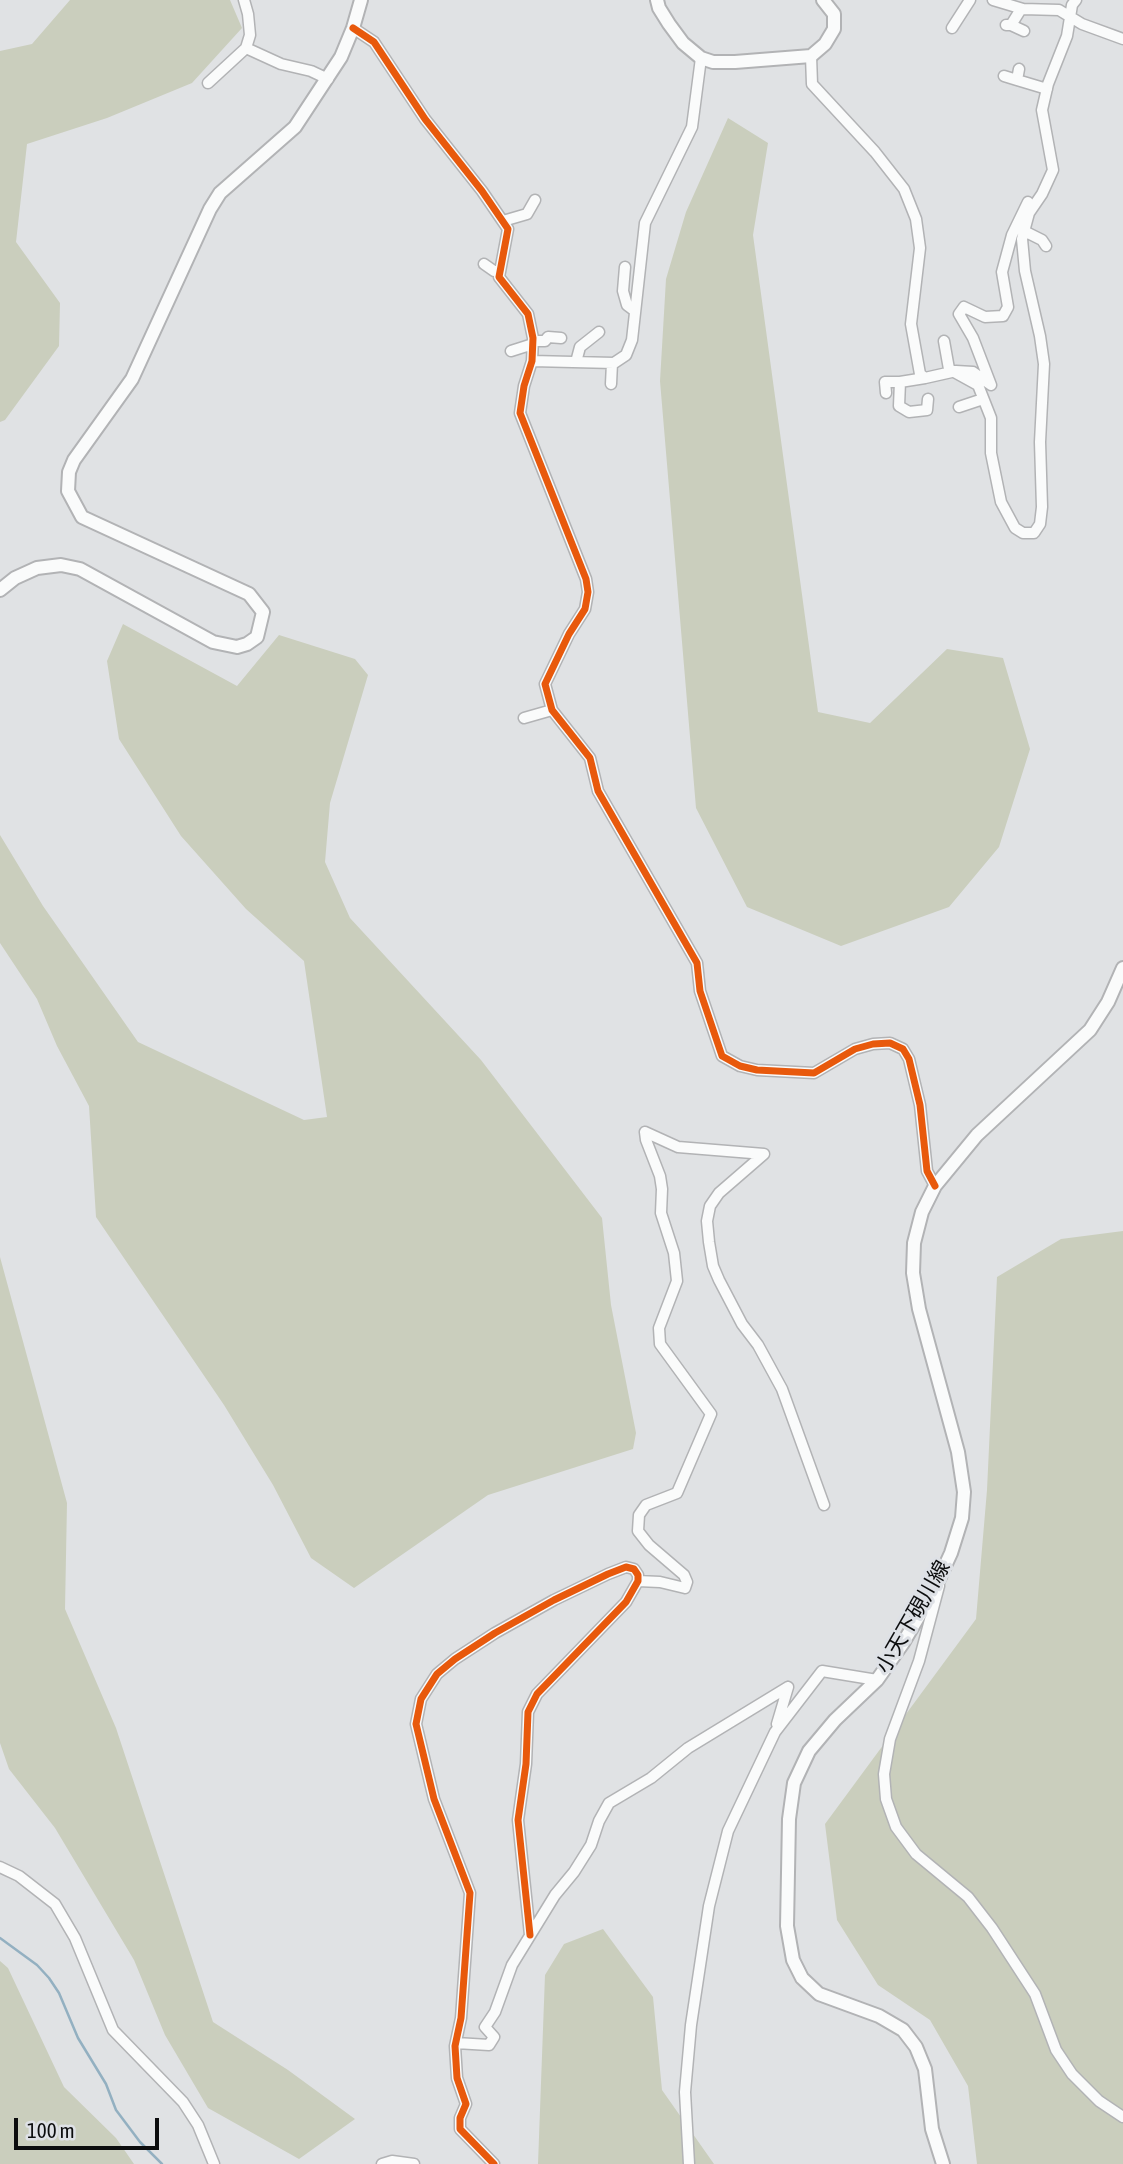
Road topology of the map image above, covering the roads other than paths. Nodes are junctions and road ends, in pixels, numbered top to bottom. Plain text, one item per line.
1 (244, 0) edge
2 (361, 0) edge
3 (657, 0) edge
4 (823, 0) edge
5 (970, 0) edge
6 (993, 0) edge
7 (1076, 0) edge
8 (1015, 5) edge
9 (1044, 5) edge
10 (1070, 15) junction
11 (354, 28) junction
12 (952, 28) dead end
13 (1024, 31) dead end
14 (1123, 39) edge
15 (246, 48) junction
16 (811, 56) junction
17 (701, 58) junction
18 (1004, 76) dead end
19 (328, 79) junction
20 (208, 83) dead end
21 (1047, 89) junction
22 (1039, 198) junction
23 (535, 200) dead end
24 (1050, 202) dead end
25 (503, 221) junction
26 (1024, 231) junction
27 (1046, 246) dead end
28 (484, 264) dead end
29 (625, 267) dead end
30 (500, 271) junction
31 (635, 311) junction
32 (599, 332) dead end
33 (561, 338) dead end
34 (944, 341) dead end
35 (533, 343) junction
36 (511, 351) dead end
37 (532, 361) junction
38 (576, 362) junction
39 (612, 363) junction
40 (956, 371) junction
41 (925, 378) junction
42 (900, 382) junction
43 (611, 384) dead end
44 (886, 393) dead end
45 (928, 399) dead end
46 (984, 399) junction
47 (960, 407) dead end
48 (0, 590) edge
49 (552, 710) junction
50 (524, 718) dead end
51 (1123, 968) edge
52 (935, 1186) junction
53 (824, 1505) dead end
54 (951, 1553) junction
55 (638, 1581) junction
56 (877, 1680) junction
57 (775, 1732) junction
58 (0, 1867) edge
59 (530, 1935) junction
60 (456, 2042) junction
61 (1123, 2117) edge
62 (214, 2164) edge
63 (382, 2164) edge
64 (414, 2164) edge
65 (494, 2164) edge
66 (689, 2164) edge
67 (943, 2164) edge

1 - 15 street
2 - 11 main road
3 - 17 main road
4 - 16 main road
5 - 12 street
6 - 8 street
7 - 10 street
8 - 9 street
8 - 13 street
9 - 10 street
10 - 14 street
10 - 21 street
11 - 19 main road
11 - 25 street
15 - 19 street
15 - 20 street
16 - 17 main road
16 - 41 street
17 - 31 street
18 - 21 street
19 - 48 main road
21 - 22 street
22 - 24 street
22 - 26 street
22 - 40 street
23 - 25 street
25 - 30 street
26 - 27 street
26 - 46 street
28 - 30 street
29 - 31 street
30 - 35 street
31 - 39 street
32 - 38 street
33 - 35 street
34 - 40 street
35 - 36 street
35 - 37 street
37 - 38 street
37 - 49 street
38 - 39 street
39 - 43 street
40 - 41 street
40 - 46 street
41 - 42 street
42 - 44 street
42 - 45 street
46 - 47 street
49 - 50 street
49 - 52 street
51 - 52 main road, 小天下硯川線
52 - 54 main road, 小天下硯川線
53 - 55 street
54 - 56 main road, 小天下硯川線
54 - 61 street
55 - 59 street
55 - 60 street
56 - 57 street
56 - 67 main road, 小天下硯川線
57 - 59 street
57 - 66 street
58 - 62 street
59 - 60 street
60 - 65 street
63 - 64 street

